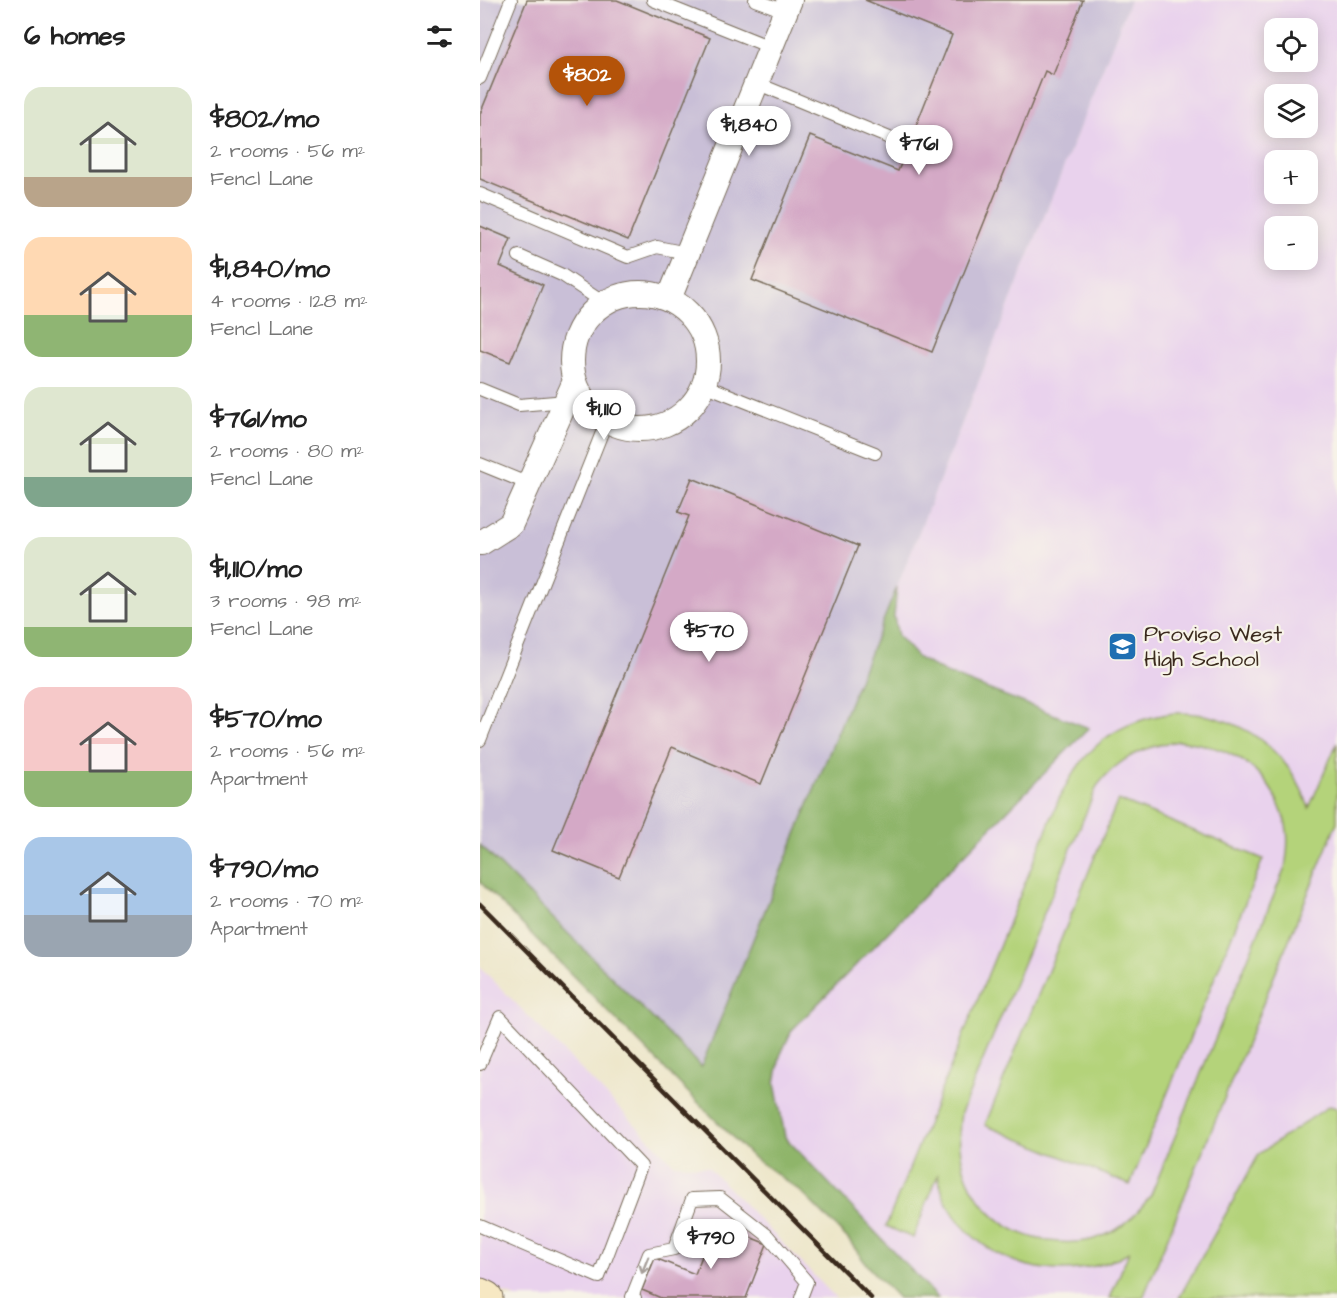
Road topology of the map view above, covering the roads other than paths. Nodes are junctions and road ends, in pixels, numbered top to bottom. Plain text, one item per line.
1 (511, 0) edge
2 (653, 0) edge
3 (755, 0) edge
4 (787, 5) edge
5 (770, 47) junction
6 (480, 78) edge
7 (756, 83) junction
8 (904, 144) dead end
9 (480, 194) edge
10 (687, 253) junction
11 (519, 256) dead end
12 (669, 299) junction
13 (604, 303) junction
14 (704, 385) junction
15 (480, 389) edge
16 (571, 391) junction
17 (607, 420) junction
18 (875, 453) dead end
19 (480, 464) edge
20 (529, 484) junction
21 (481, 543) edge
22 (480, 740) edge
23 (480, 1064) edge
24 (480, 1226) edge
25 (480, 1295) edge
26 (486, 1298) edge
27 (634, 1298) edge
28 (801, 1298) edge

1 - 6 lane
2 - 5 lane
3 - 4 lane
4 - 5 street
5 - 7 street
7 - 8 lane
7 - 10 street
9 - 10 lane
10 - 12 street
11 - 13 lane
12 - 13 street
12 - 14 street
13 - 16 street
14 - 17 street
14 - 18 lane
15 - 16 lane
16 - 17 street
16 - 20 street
17 - 22 lane
19 - 20 lane
20 - 21 street
23 - 24 lane
25 - 26 main road
28 -> 27 lane

